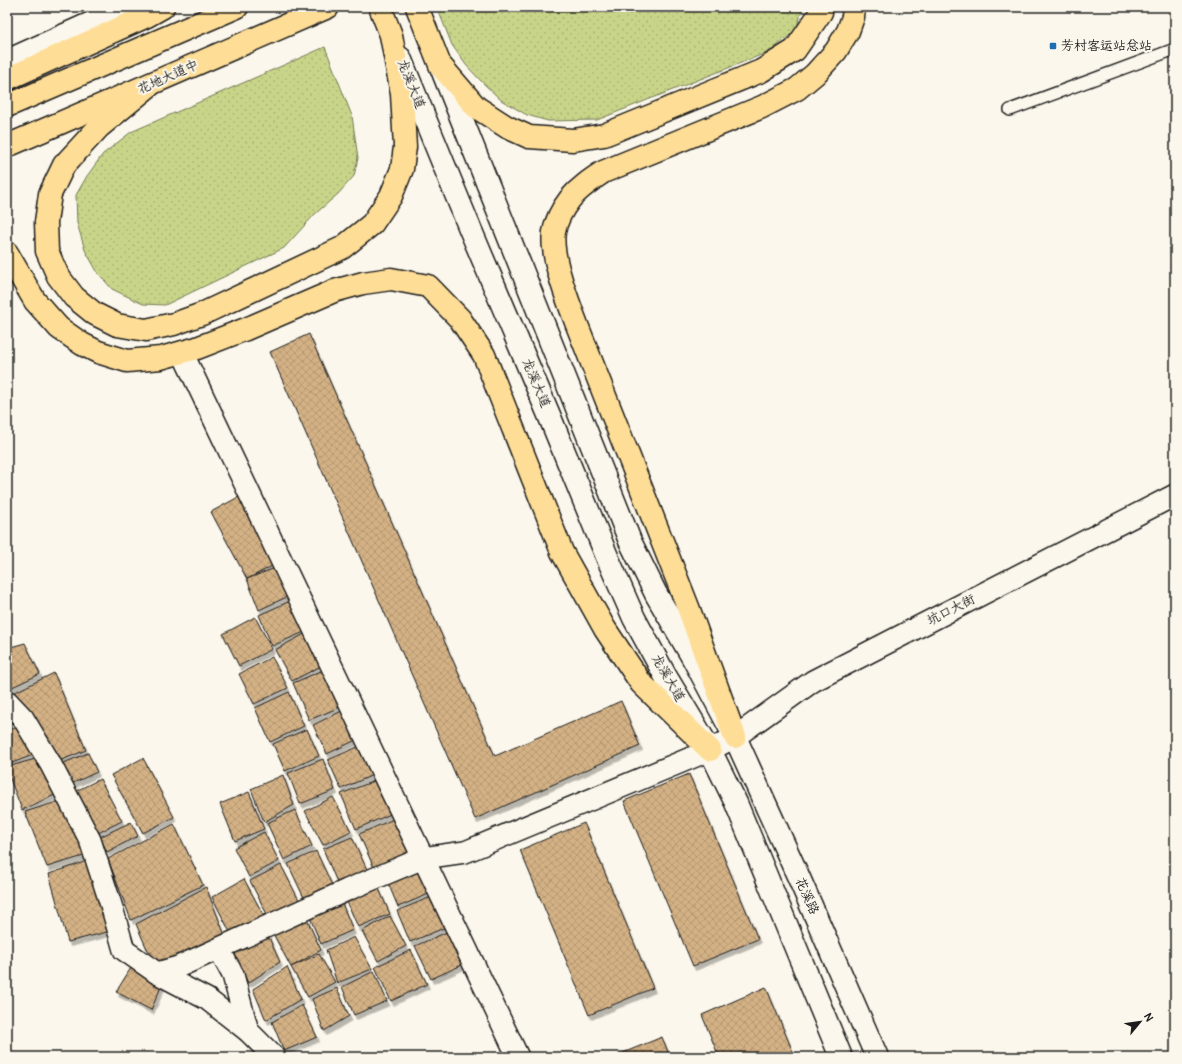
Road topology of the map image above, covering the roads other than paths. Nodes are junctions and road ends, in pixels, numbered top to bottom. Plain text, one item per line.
1 (127, 7) edge
2 (237, 7) edge
3 (328, 7) edge
4 (380, 7) edge
5 (417, 7) edge
6 (822, 7) edge
7 (854, 7) edge
8 (155, 12) edge
9 (391, 35) junction
10 (1175, 49) edge
11 (7, 61) edge
12 (440, 65) junction
13 (7, 79) edge
14 (150, 85) junction
15 (7, 106) edge
16 (1010, 110) dead end
17 (7, 146) edge
18 (7, 253) edge
19 (182, 352) junction
20 (1175, 495) edge
21 (7, 701) edge
22 (735, 737) junction
23 (710, 750) junction
24 (423, 858) junction
25 (219, 948) junction
26 (158, 973) junction
27 (248, 1031) junction
28 (274, 1057) edge
29 (518, 1057) edge
30 (841, 1057) edge
31 (877, 1057) edge

1 - 11 street
2 - 15 main road
3 - 14 main road, 花地大道中
4 - 9 main road, 龙溪大道
5 - 12 main road
6 - 12 main road
7 - 22 main road
8 - 13 main road
9 - 14 main road
9 - 23 street, 龙溪大道
10 - 16 lane
12 - 22 street
14 - 17 main road, 花地大道中
18 - 19 main road
19 - 23 main road
19 - 24 street
20 - 22 street, 坑口大街
21 - 26 street
22 - 23 street, 坑口大街
22 - 31 street, 花溪路
23 - 24 street, 坑口大街
23 - 30 street
24 - 25 street, 坑口大街
24 - 29 street
25 - 26 street, 坑口大街
25 - 27 street
26 - 27 street
27 - 28 street

